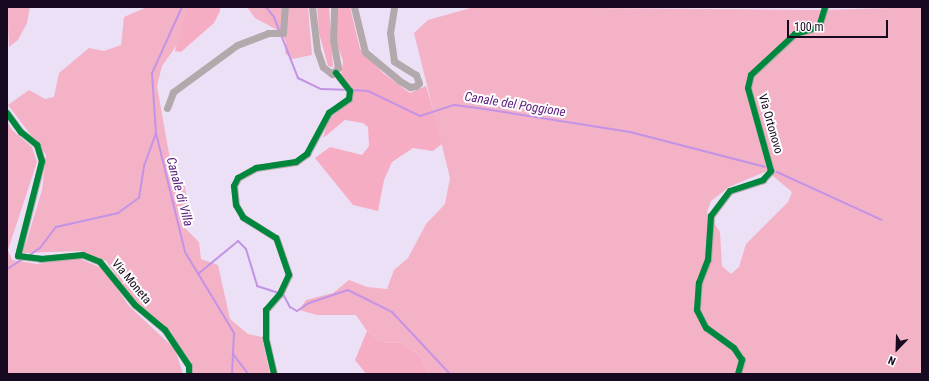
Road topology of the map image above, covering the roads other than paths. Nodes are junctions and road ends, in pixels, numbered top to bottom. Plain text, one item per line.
1 (285, 7) edge
2 (312, 7) edge
3 (334, 7) edge
4 (354, 7) edge
5 (394, 7) edge
6 (825, 7) edge
7 (336, 73) junction
8 (167, 108) dead end
9 (7, 113) edge
10 (189, 374) edge
11 (274, 374) edge
12 (738, 374) edge

1 - 8 street
2 - 7 street
3 - 7 street
4 - 5 street
6 - 12 street, Via Ortonovo
7 - 11 street
9 - 10 street, Via Moneta

